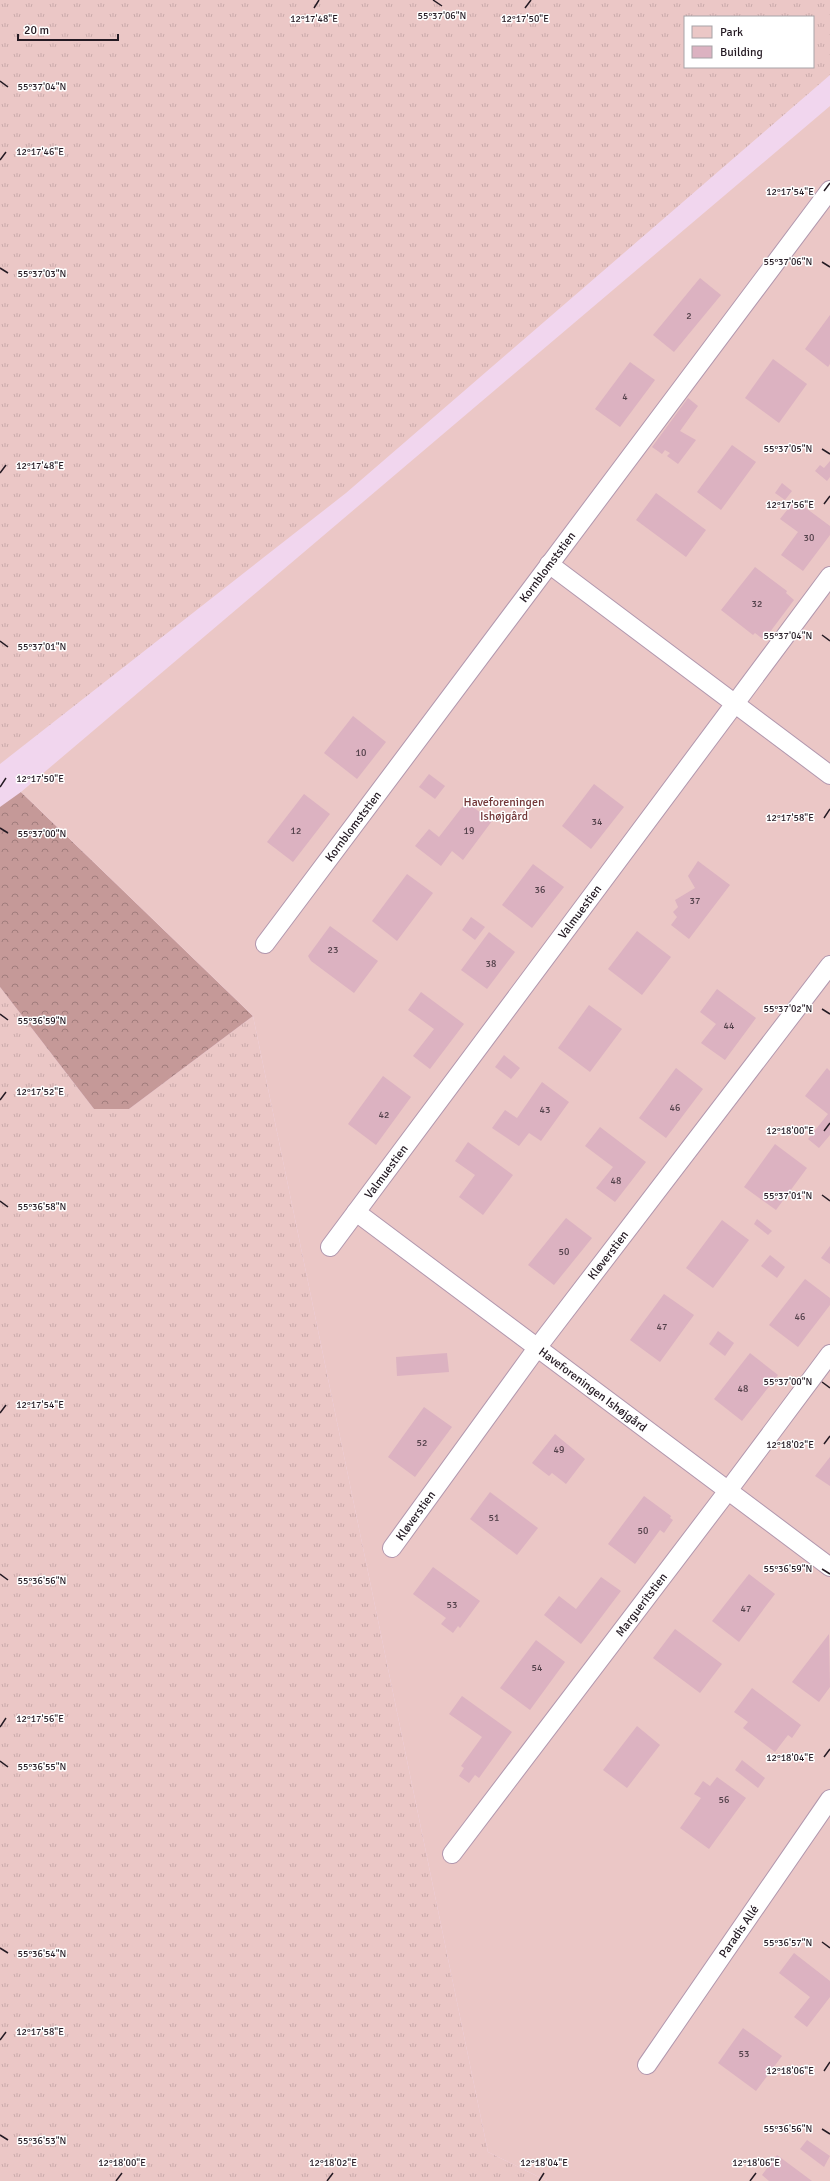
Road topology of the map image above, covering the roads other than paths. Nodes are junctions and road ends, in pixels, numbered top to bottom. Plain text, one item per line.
1 (830, 190) edge
2 (549, 564) junction
3 (830, 576) edge
4 (734, 703) junction
5 (830, 775) edge
6 (265, 944) dead end
7 (830, 965) edge
8 (356, 1212) junction
9 (330, 1247) dead end
10 (537, 1348) junction
11 (830, 1354) edge
12 (727, 1492) junction
13 (392, 1548) dead end
14 (830, 1567) edge
15 (830, 1799) edge
16 (452, 1854) dead end
17 (647, 2064) dead end

1 - 2 lane, Kornblomststien
2 - 4 lane
2 - 6 lane, Kornblomststien
3 - 4 lane, Valmuestien
4 - 5 lane
4 - 8 lane, Valmuestien
7 - 10 lane, Kløverstien
8 - 9 lane, Valmuestien
8 - 10 lane, Haveforeningen Ishøjgård
10 - 12 lane, Haveforeningen Ishøjgård
10 - 13 lane, Kløverstien
11 - 12 lane, Margueritstien
12 - 14 lane, Haveforeningen Ishøjgård
12 - 16 lane, Margueritstien
15 - 17 lane, Paradis Allé

